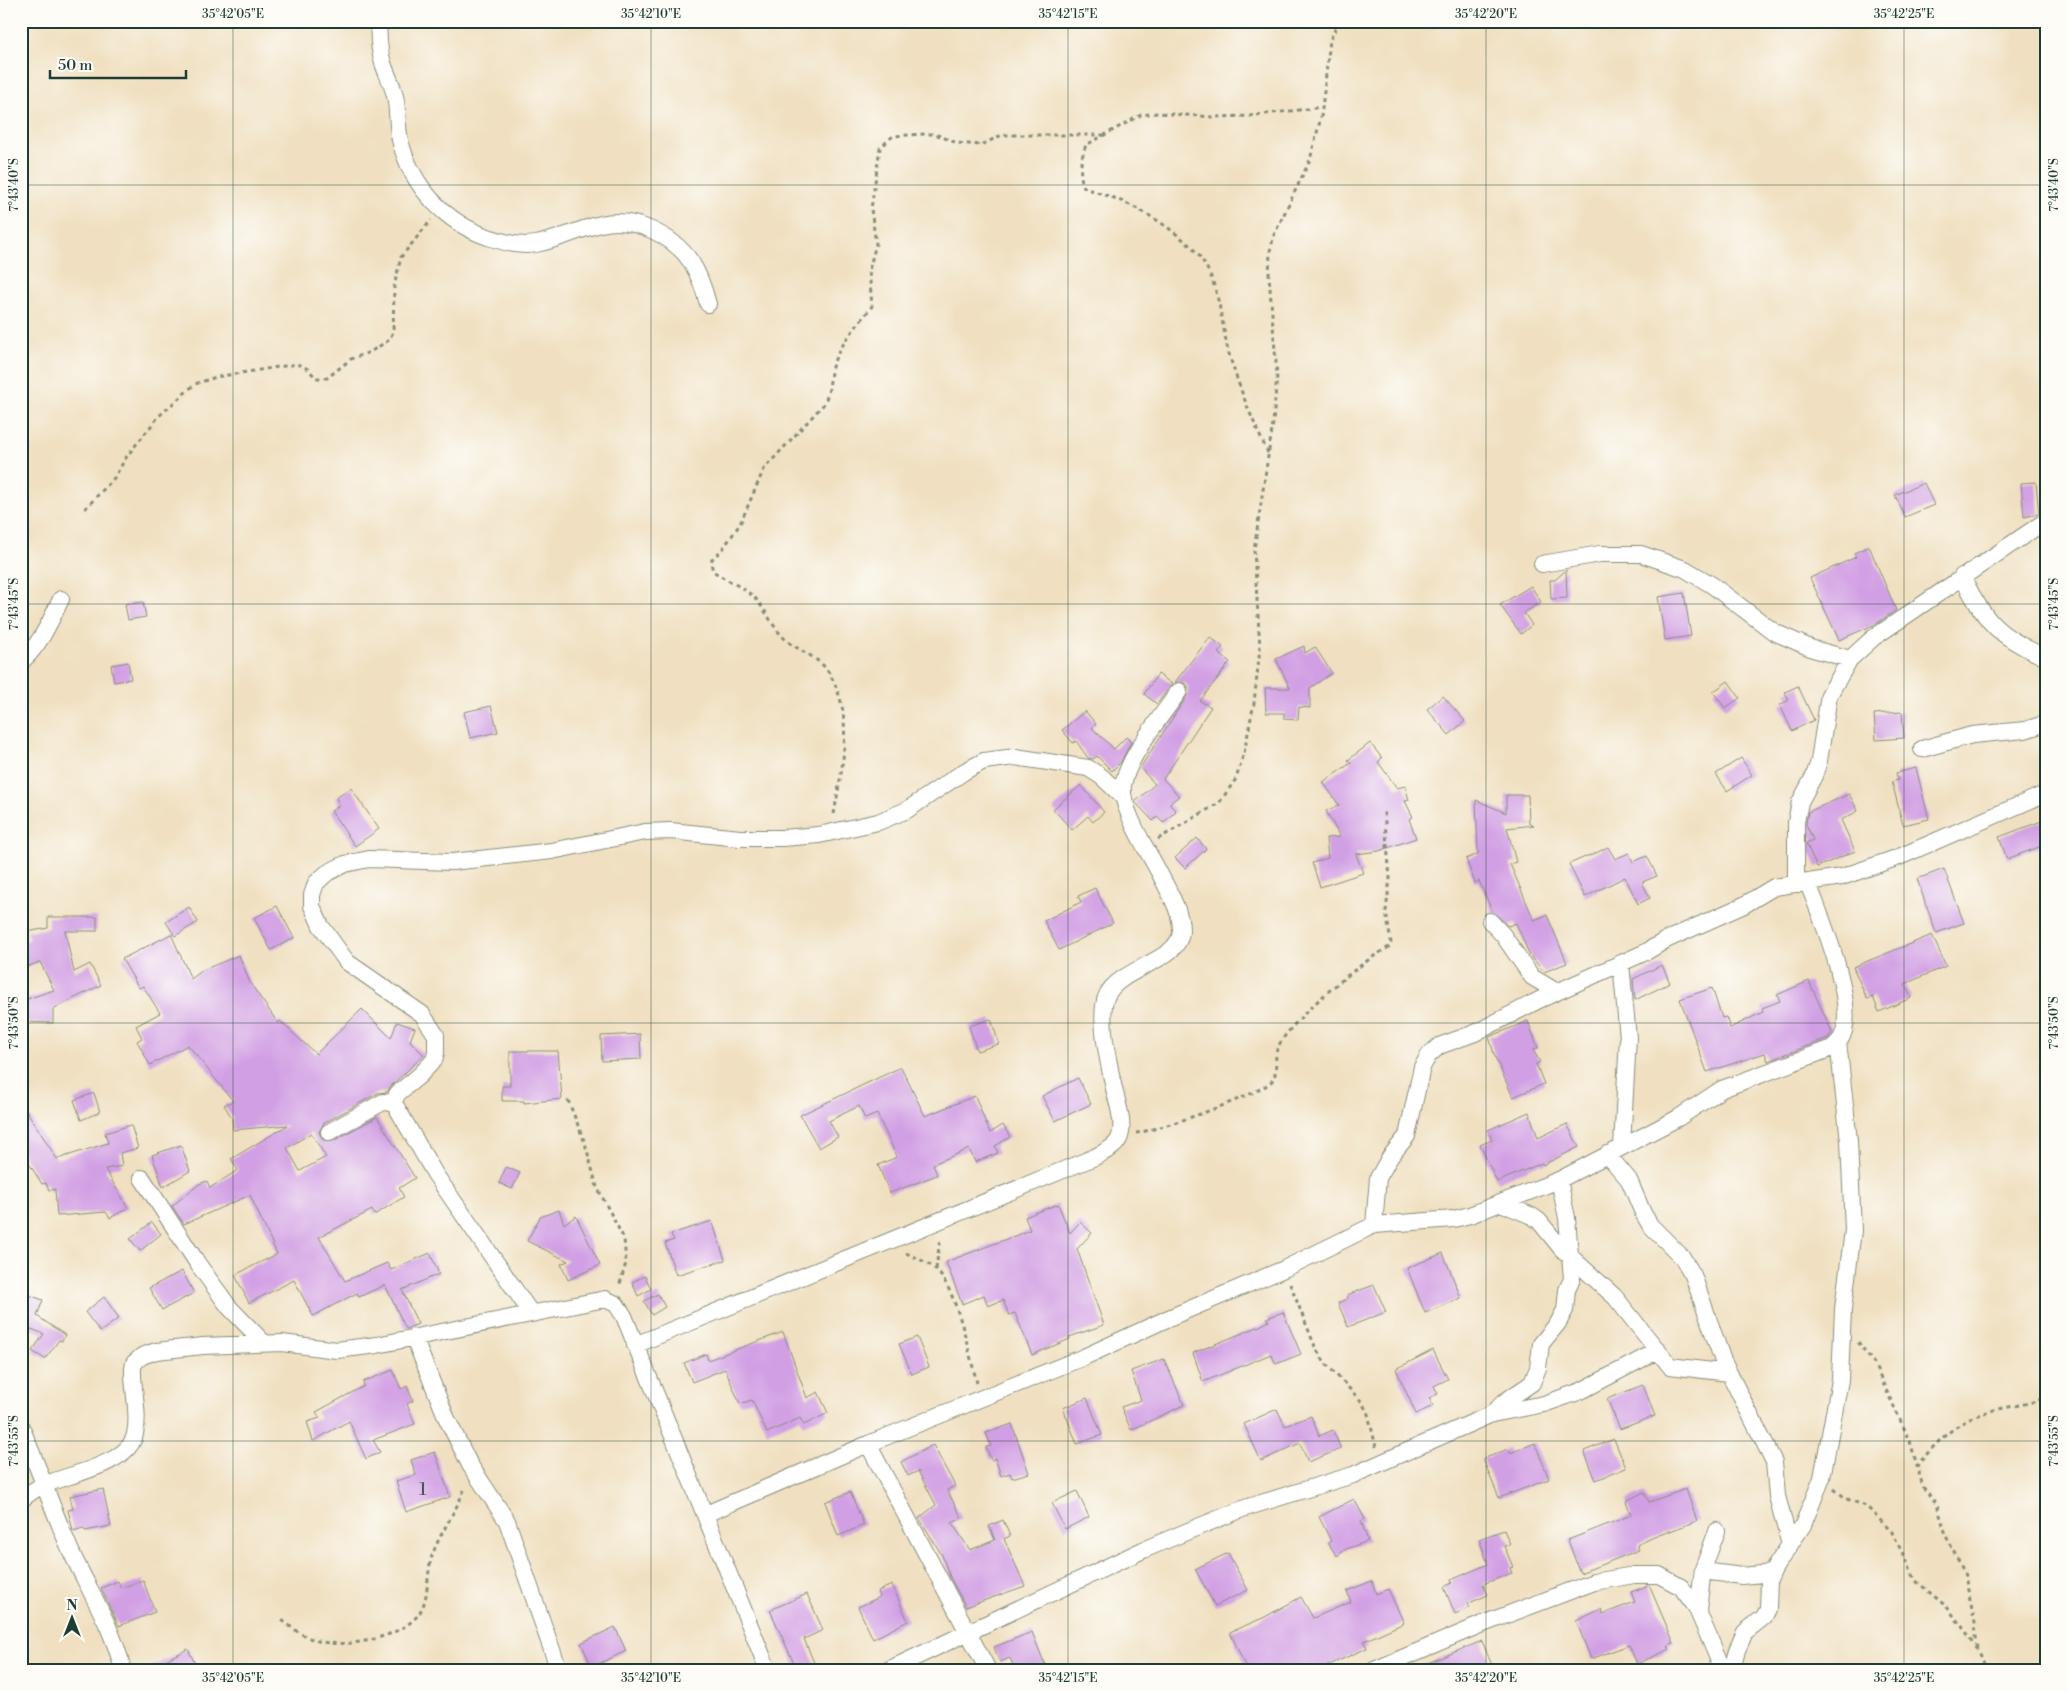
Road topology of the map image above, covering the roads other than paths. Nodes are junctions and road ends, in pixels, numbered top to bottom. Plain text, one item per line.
1 (379, 21) edge
2 (708, 304) dead end
3 (2041, 524) dead end
4 (1542, 564) dead end
5 (1962, 576) junction
6 (61, 599) dead end
7 (2047, 658) edge
8 (1850, 659) junction
9 (21, 662) edge
10 (1179, 691) dead end
11 (2047, 722) edge
12 (1922, 748) dead end
13 (2047, 793) edge
14 (1124, 798) junction
15 (1801, 881) junction
16 (1490, 921) dead end
17 (1620, 963) junction
18 (1557, 992) junction
19 (1838, 1042) junction
20 (394, 1103) junction
21 (329, 1132) dead end
22 (1622, 1146) junction
23 (1607, 1154) junction
24 (142, 1178) dead end
25 (1560, 1180) junction
26 (1501, 1203) junction
27 (1374, 1226) junction
28 (1568, 1255) junction
29 (531, 1313) junction
30 (414, 1338) junction
31 (265, 1344) junction
32 (635, 1345) junction
33 (1657, 1351) junction
34 (1729, 1373) junction
35 (1492, 1414) junction
36 (21, 1427) edge
37 (868, 1444) junction
38 (44, 1485) junction
39 (21, 1500) edge
40 (706, 1514) junction
41 (1717, 1531) dead end
42 (1790, 1545) junction
43 (1703, 1571) junction
44 (1772, 1573) junction
45 (1698, 1610) junction
46 (968, 1632) junction
47 (123, 1670) edge
48 (559, 1670) edge
49 (768, 1670) edge
50 (888, 1670) edge
51 (988, 1670) edge
52 (1374, 1670) edge
53 (1723, 1670) edge
54 (1732, 1670) edge

1 - 2 street
3 - 5 street
4 - 8 street
5 - 7 street
5 - 8 street
6 - 9 street
8 - 15 street
10 - 14 street
11 - 12 street
13 - 15 street
14 - 20 street
14 - 32 street
15 - 17 street
15 - 19 street
16 - 18 street
17 - 18 street
17 - 22 street
18 - 27 street
19 - 22 street
19 - 42 street
20 - 21 street
20 - 29 street
22 - 23 street
23 - 25 street
23 - 34 street
24 - 31 street
25 - 26 street
25 - 28 street
26 - 27 street
26 - 28 street
27 - 37 street
28 - 33 street
28 - 35 street
29 - 30 street
29 - 32 street
30 - 31 street
30 - 48 street
31 - 38 street
32 - 40 street
33 - 34 street
33 - 35 street
34 - 42 street
35 - 46 street
36 - 38 street
37 - 40 street
37 - 46 street
38 - 39 street
38 - 47 street
40 - 49 street
41 - 43 street
42 - 44 street
43 - 44 street
43 - 45 street
44 - 54 street
45 - 52 street
45 - 53 street
46 - 50 street
46 - 51 street

